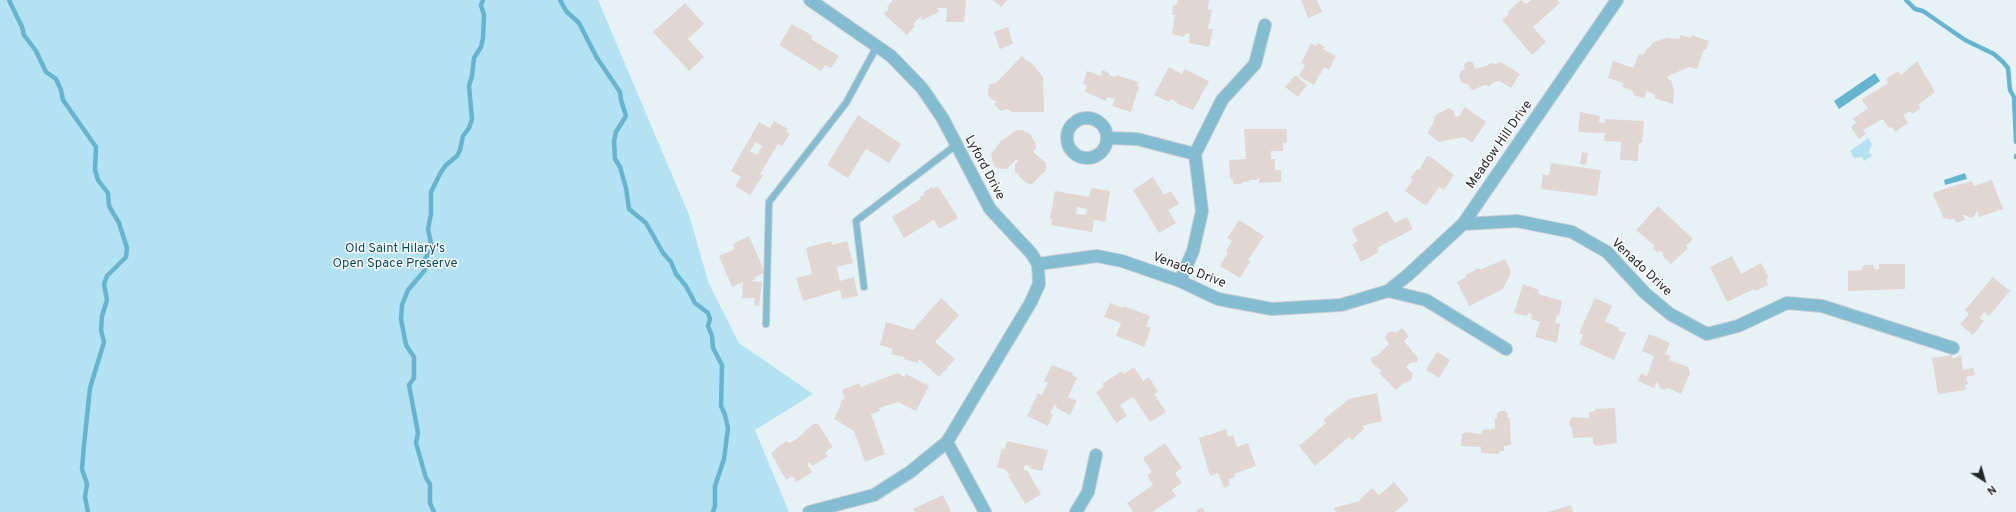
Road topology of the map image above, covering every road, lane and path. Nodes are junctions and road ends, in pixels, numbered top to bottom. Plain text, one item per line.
1 (810, 0) edge
2 (1617, 0) edge
3 (1265, 25) dead end
4 (877, 46) junction
5 (1107, 138) dead end
6 (956, 145) junction
7 (1195, 154) junction
8 (1463, 224) junction
9 (1038, 264) junction
10 (1180, 281) junction
11 (864, 287) dead end
12 (1388, 291) junction
13 (766, 324) dead end
14 (1953, 348) dead end
15 (1506, 349) dead end
16 (947, 442) junction
17 (1096, 455) dead end
18 (809, 512) edge
19 (985, 512) edge
20 (1076, 512) edge

1 - 4 street, Lyford Drive
2 - 8 street, Meadow Hill Drive
3 - 7 street
4 - 6 street, Lyford Drive
4 - 13 lane
5 - 7 street
6 - 9 street, Lyford Drive
6 - 11 lane
7 - 10 street
8 - 12 street, Meadow Hill Drive
8 - 14 street, Venado Drive
9 - 10 street, Venado Drive
9 - 16 street
10 - 12 street, Venado Drive
12 - 15 street, Venado Drive
16 - 18 street
16 - 19 street
17 - 20 street

